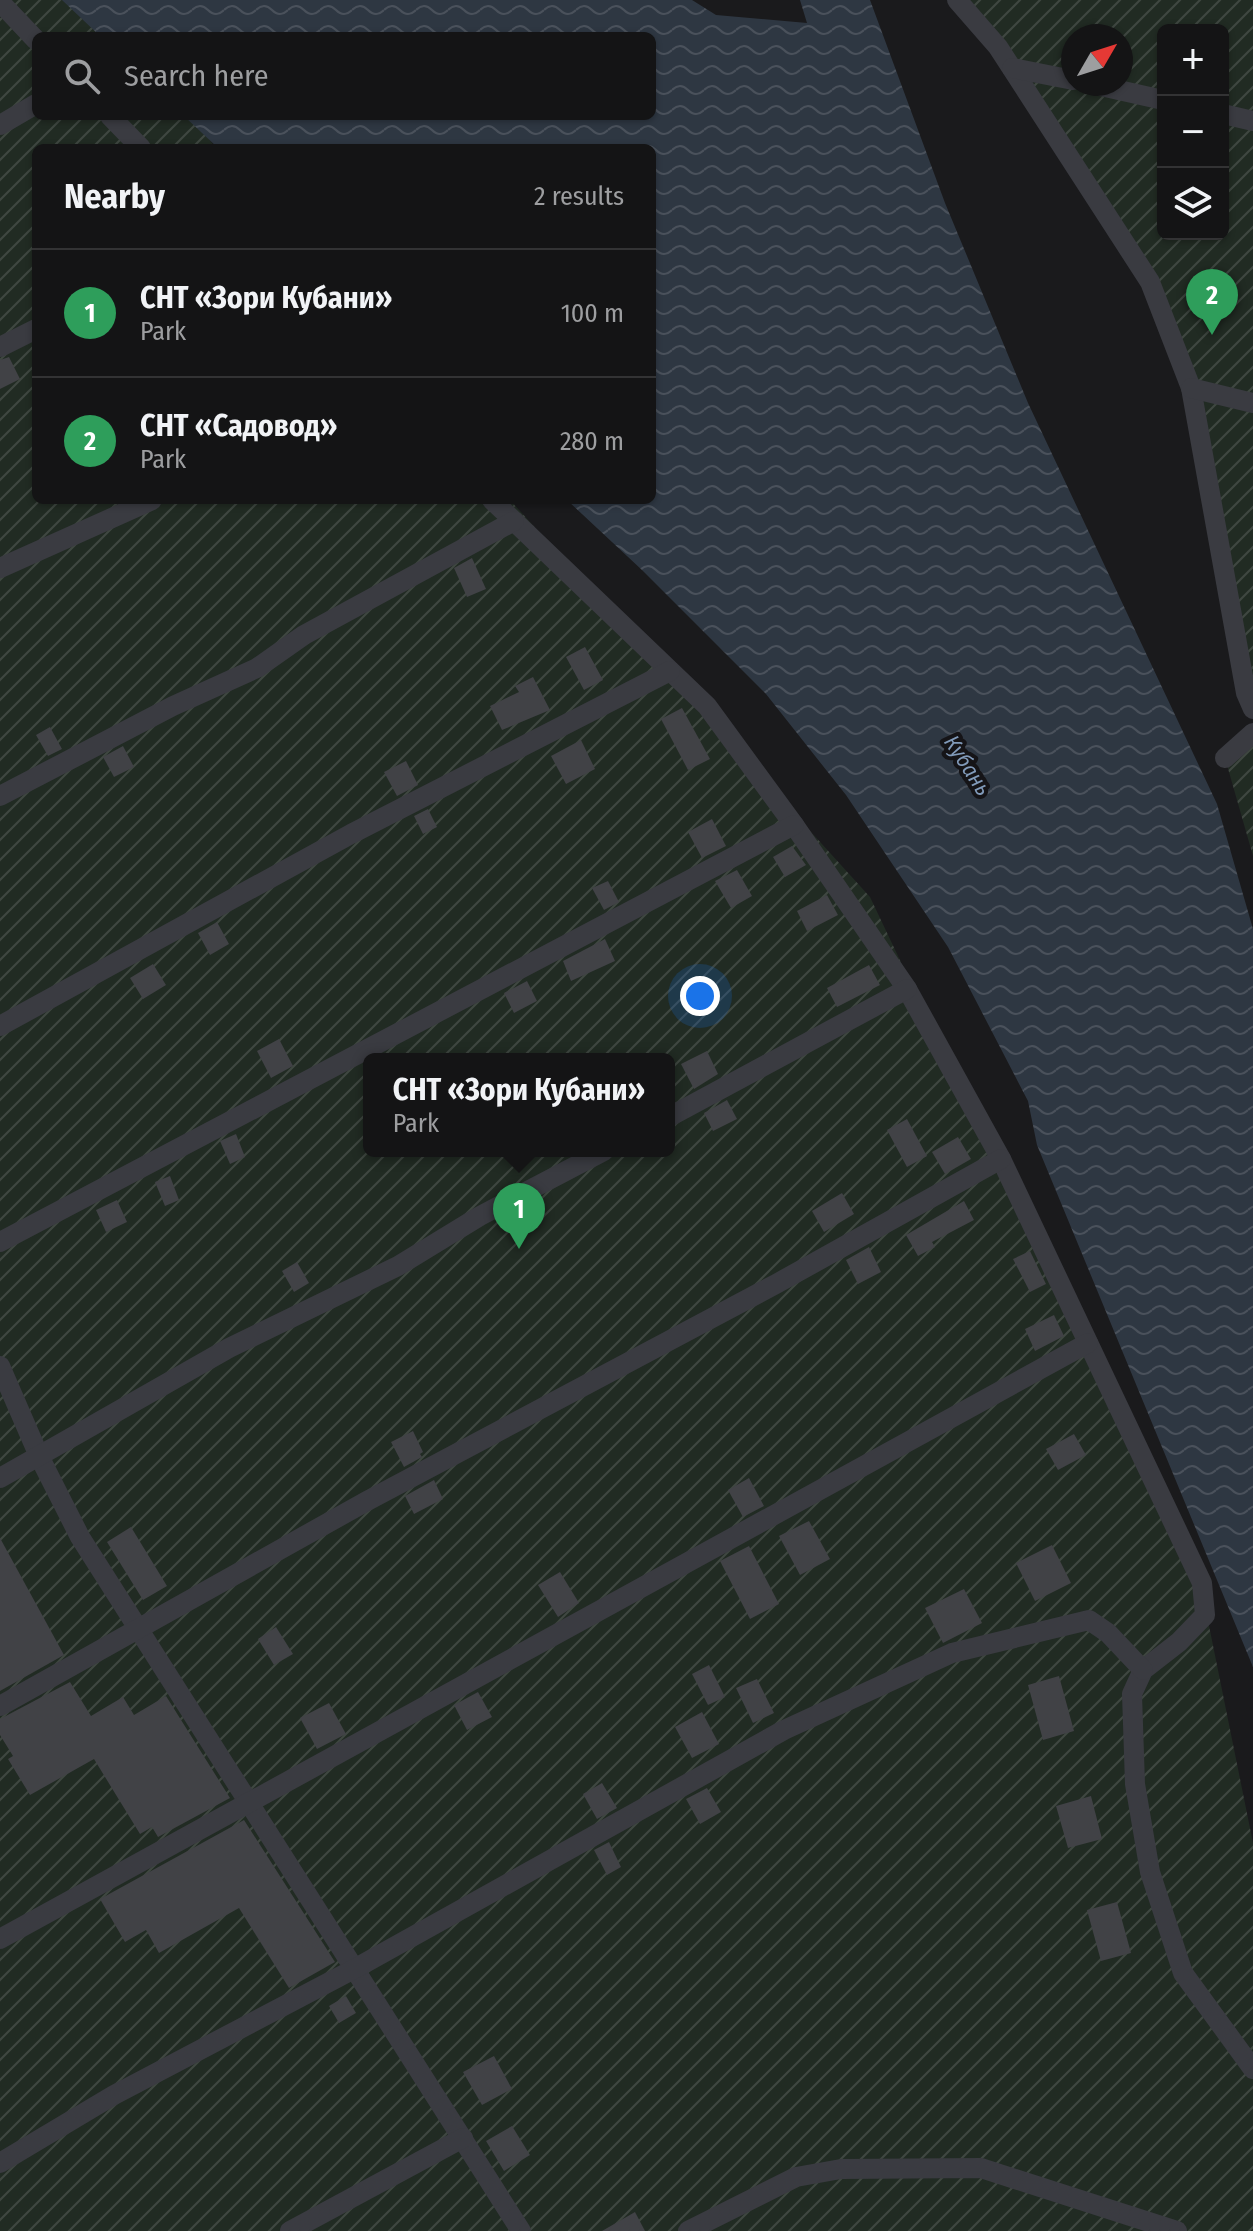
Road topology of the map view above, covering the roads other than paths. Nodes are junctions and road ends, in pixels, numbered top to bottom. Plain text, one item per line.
1 (957, 0) edge
2 (0, 2) edge
3 (32, 36) edge
4 (1012, 68) junction
5 (1061, 78) edge
6 (1133, 93) edge
7 (1157, 99) edge
8 (32, 106) edge
9 (1229, 115) edge
10 (114, 120) edge
11 (1253, 121) edge
12 (0, 125) edge
13 (137, 144) edge
14 (32, 331) edge
15 (0, 347) edge
16 (1191, 388) junction
17 (1253, 403) edge
18 (143, 504) edge
19 (496, 504) edge
20 (514, 521) junction
21 (0, 568) edge
22 (670, 671) junction
23 (1253, 709) edge
24 (1253, 733) edge
25 (1225, 758) dead end
26 (0, 796) edge
27 (794, 825) junction
28 (907, 989) junction
29 (0, 1026) edge
30 (675, 1114) edge
31 (593, 1157) edge
32 (1001, 1159) junction
33 (0, 1242) edge
34 (1088, 1343) junction
35 (0, 1366) edge
36 (39, 1456) junction
37 (0, 1478) edge
38 (139, 1627) junction
39 (1143, 1670) junction
40 (0, 1706) edge
41 (251, 1803) junction
42 (0, 1939) edge
43 (356, 1968) junction
44 (1253, 2069) edge
45 (463, 2138) junction
46 (0, 2163) edge
47 (290, 2231) edge
48 (521, 2231) edge
49 (688, 2231) edge
50 (1177, 2231) edge

1 - 4 lane
2 - 3 lane
4 - 5 lane
4 - 16 lane
6 - 7 lane
8 - 12 lane
9 - 11 lane
10 - 13 lane
14 - 15 lane
16 - 17 lane
16 - 23 lane
18 - 21 lane
19 - 20 lane
20 - 22 lane
20 - 26 lane
22 - 27 lane
22 - 29 lane
24 - 25 lane
27 - 28 lane
27 - 33 lane
28 - 30 lane
28 - 32 lane
31 - 36 lane
32 - 34 lane
32 - 38 lane
34 - 39 lane
34 - 41 lane
35 - 36 lane
36 - 37 lane
36 - 38 lane
38 - 40 lane
38 - 41 lane
39 - 43 lane
39 - 44 lane
41 - 42 lane
41 - 43 lane
43 - 45 lane
43 - 46 lane
45 - 47 lane
45 - 48 lane
49 - 50 lane

